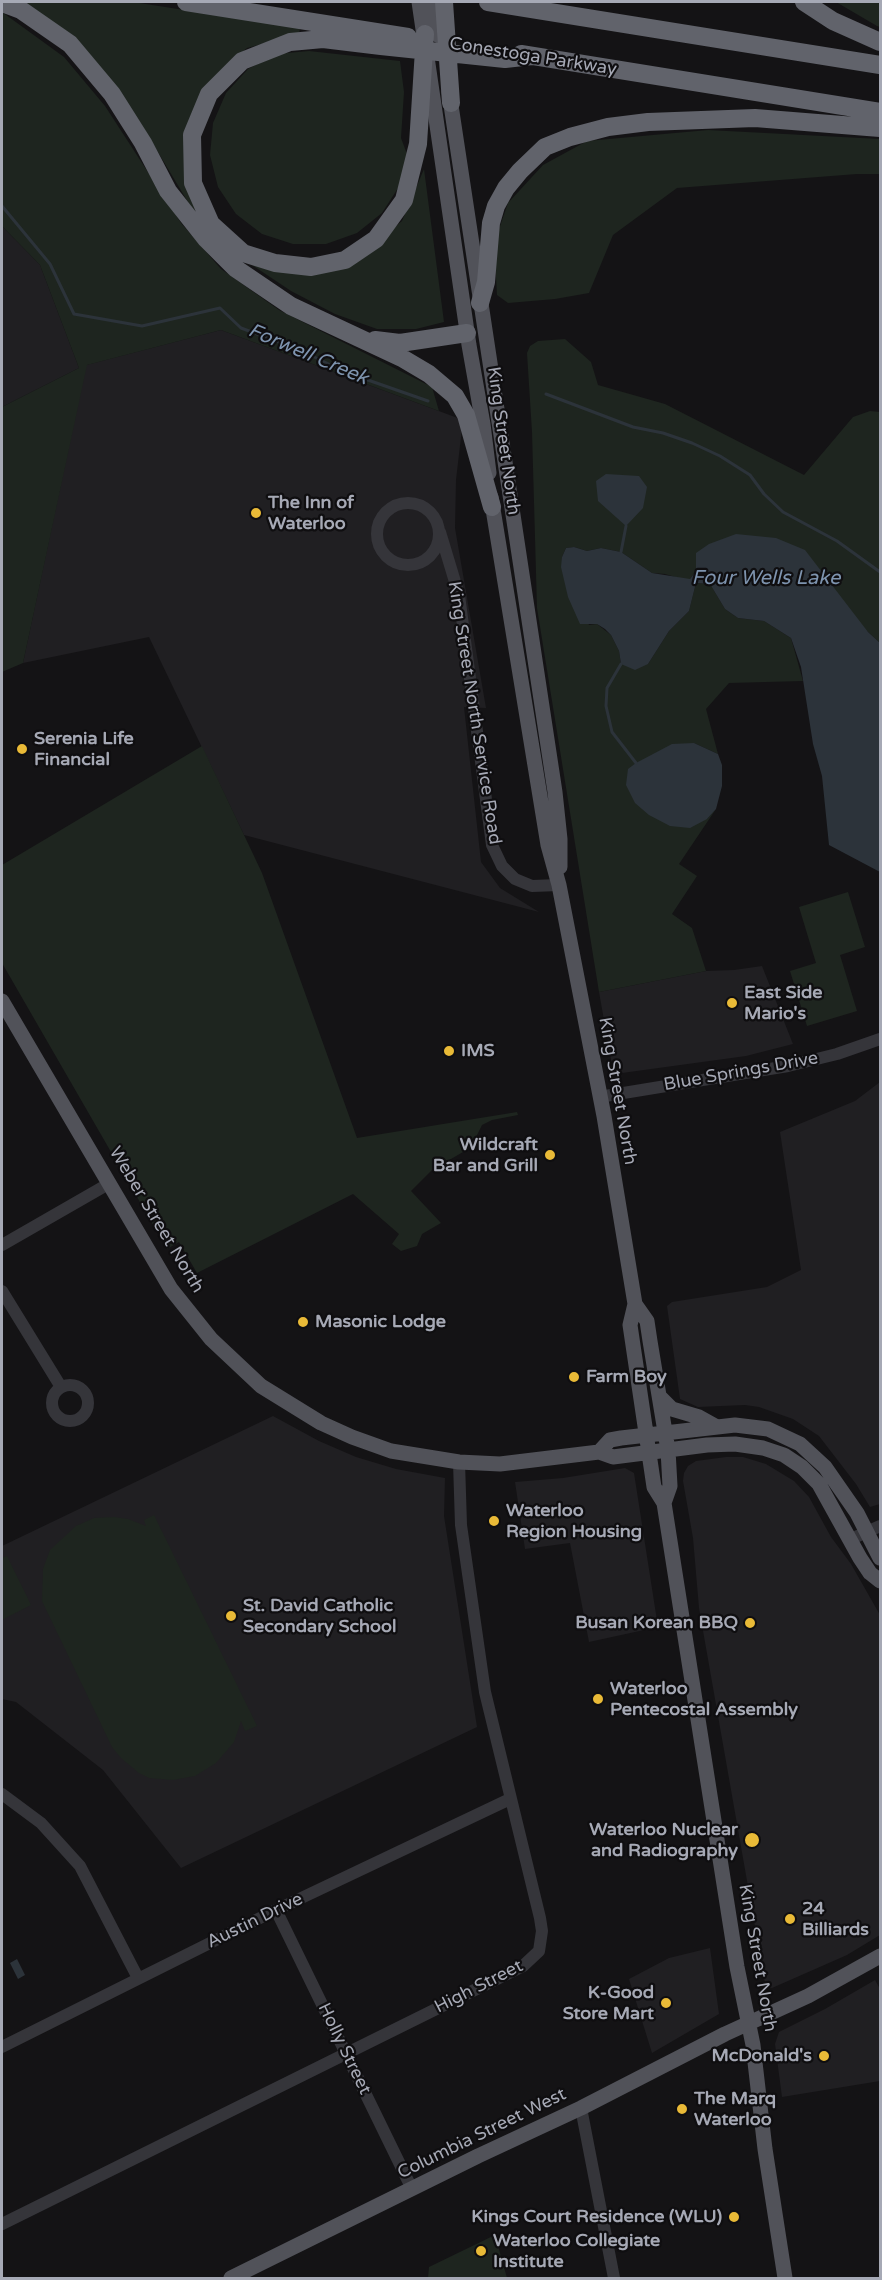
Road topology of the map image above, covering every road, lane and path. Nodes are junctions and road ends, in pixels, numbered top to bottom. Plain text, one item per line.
1 (186, 2) edge
2 (419, 2) edge
3 (434, 2) edge
4 (444, 2) edge
5 (493, 2) edge
6 (804, 2) edge
7 (2, 3) edge
8 (425, 34) junction
9 (382, 39) junction
10 (880, 42) edge
11 (880, 64) edge
12 (451, 103) junction
13 (880, 112) edge
14 (880, 128) edge
15 (480, 303) junction
16 (339, 329) junction
17 (467, 333) junction
18 (492, 507) junction
19 (440, 532) junction
20 (560, 885) junction
21 (2, 1001) edge
22 (880, 1039) edge
23 (599, 1097) junction
24 (110, 1182) junction
25 (2, 1245) edge
26 (2, 1291) edge
27 (635, 1304) junction
28 (61, 1387) dead end
29 (660, 1397) junction
30 (717, 1427) junction
31 (665, 1432) junction
32 (647, 1435) junction
33 (668, 1450) junction
34 (599, 1452) junction
35 (649, 1452) junction
36 (459, 1462) junction
37 (664, 1503) junction
38 (874, 1529) edge
39 (851, 1539) junction
40 (880, 1558) edge
41 (880, 1581) edge
42 (2, 1794) edge
43 (510, 1799) junction
44 (276, 1910) junction
45 (880, 1956) edge
46 (138, 1978) junction
47 (749, 2024) junction
48 (2, 2047) edge
49 (346, 2054) junction
50 (581, 2108) junction
51 (412, 2189) junction
52 (2, 2224) edge
53 (231, 2278) edge
54 (614, 2278) edge
55 (785, 2278) edge

1 - 9 highway
2 - 8 main road, King Street North
3 - 12 main road, King Street North
4 - 12 highway
5 - 11 highway
6 - 10 highway
7 - 16 highway
8 - 9 highway
8 - 17 main road, King Street North
9 - 13 highway, Conestoga Parkway
12 - 15 main road, King Street North
14 - 15 highway
15 - 20 main road, King Street North
16 - 17 highway
16 - 18 highway
17 - 18 main road, King Street North
18 - 20 main road, King Street North
19 - 19 street, King Street North Service Road
19 - 20 street, King Street North Service Road
20 - 23 main road, King Street North
21 - 24 main road, Weber Street North
22 - 23 street, Blue Springs Drive
23 - 27 main road, King Street North
24 - 25 street
24 - 36 main road, Weber Street North
26 - 28 street
27 - 29 main road, King Street North
27 - 32 main road, King Street North
29 - 30 main road
29 - 31 main road, King Street North
30 - 31 main road, Weber Street North
30 - 38 main road, Weber Street North
31 - 32 main road, Weber Street North
31 - 33 main road, King Street North
32 - 34 main road, Weber Street North
32 - 35 main road, King Street North
33 - 35 main road, Weber Street North
33 - 37 main road, King Street North
33 - 39 main road, Weber Street North
34 - 35 main road, Weber Street North
34 - 36 main road, Weber Street North
35 - 37 main road, King Street North
36 - 43 street, High Street
37 - 47 main road, King Street North
38 - 39 street
38 - 40 main road, Weber Street North
39 - 41 main road, Weber Street North
42 - 46 street
43 - 44 street, Austin Drive
43 - 49 street, High Street
44 - 46 street, Austin Drive
44 - 49 street, Holly Street
45 - 47 main road, Columbia Street West
46 - 48 street, Austin Drive
47 - 50 main road, Columbia Street West
47 - 55 main road, King Street North
49 - 51 street, Holly Street
49 - 52 street, High Street
50 - 51 main road, Columbia Street West
50 - 54 street
51 - 53 main road, Columbia Street West

